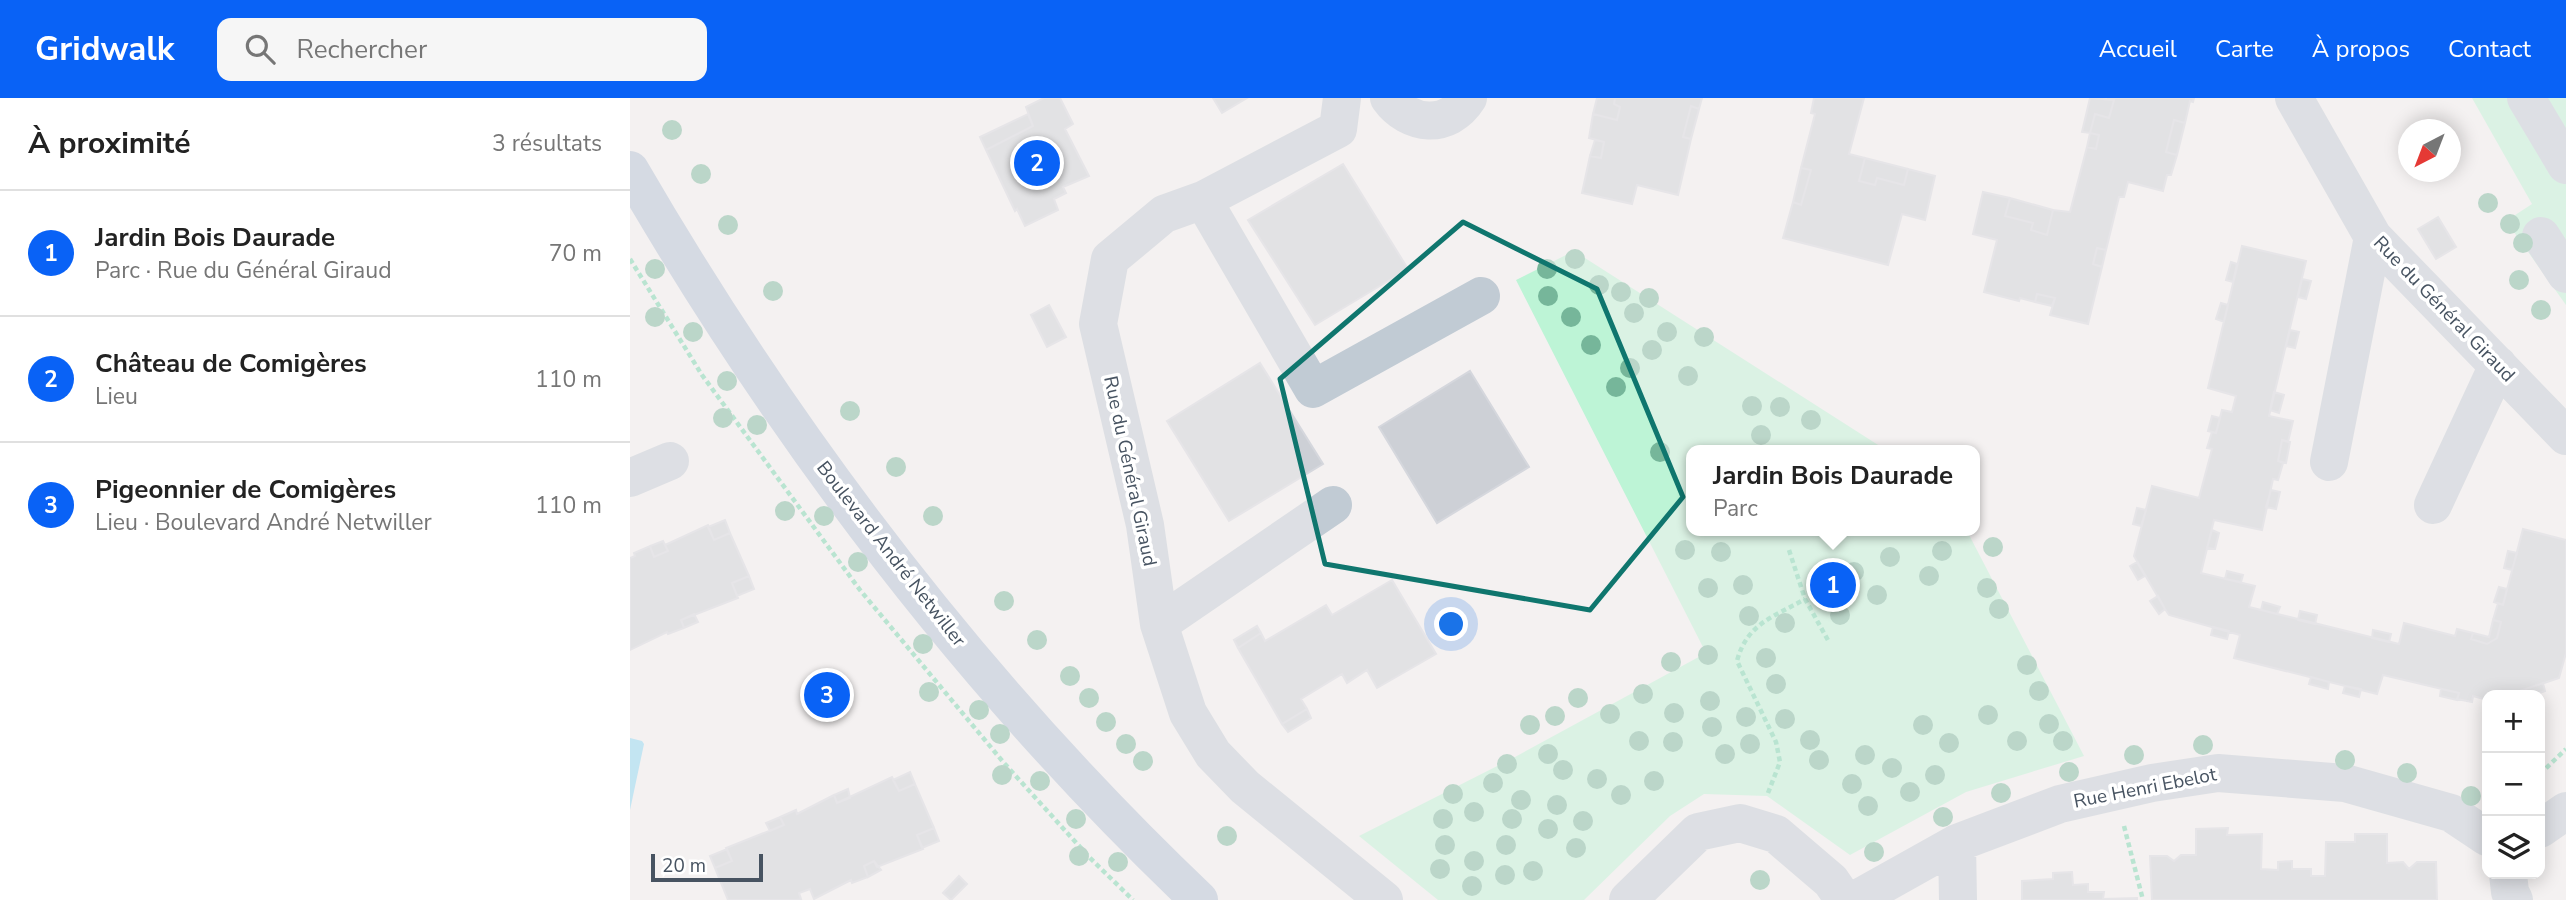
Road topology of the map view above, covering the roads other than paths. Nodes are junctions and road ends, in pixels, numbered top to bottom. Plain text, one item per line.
1 (1389, 98) edge
2 (1468, 98) edge
3 (2294, 98) edge
4 (2544, 108) edge
5 (1340, 113) edge
6 (2566, 165) edge
7 (630, 170) edge
8 (1203, 200) junction
9 (2541, 236) dead end
10 (2373, 237) junction
11 (2566, 274) edge
12 (1481, 296) dead end
13 (2498, 365) junction
14 (2566, 436) edge
15 (670, 461) dead end
16 (2329, 462) dead end
17 (630, 478) edge
18 (1333, 505) dead end
19 (2432, 505) dead end
20 (1158, 624) junction
21 (2566, 811) edge
22 (2545, 826) edge
23 (2482, 834) edge
24 (1957, 843) junction
25 (2509, 879) edge
26 (1378, 895) edge
27 (1199, 900) edge
28 (1628, 900) edge
29 (1844, 900) edge
30 (1855, 900) edge
31 (1958, 900) edge
32 (2514, 900) edge

1 - 2 street
3 - 10 street, Rue du Général Giraud
4 - 6 street
5 - 8 street, Rue du Général Giraud
7 - 27 main road, Boulevard André Netwiller
8 - 12 street
8 - 20 street, Rue du Général Giraud
9 - 11 street
10 - 13 street, Rue du Général Giraud
10 - 16 street
13 - 14 street, Rue du Général Giraud
13 - 19 street
15 - 17 street
18 - 20 street
20 - 26 street, Rue du Général Giraud
21 - 22 street
23 - 24 street, Rue Henri Ebelot
24 - 30 street, Rue Henri Ebelot
24 - 31 street
25 - 32 street
28 - 29 street

